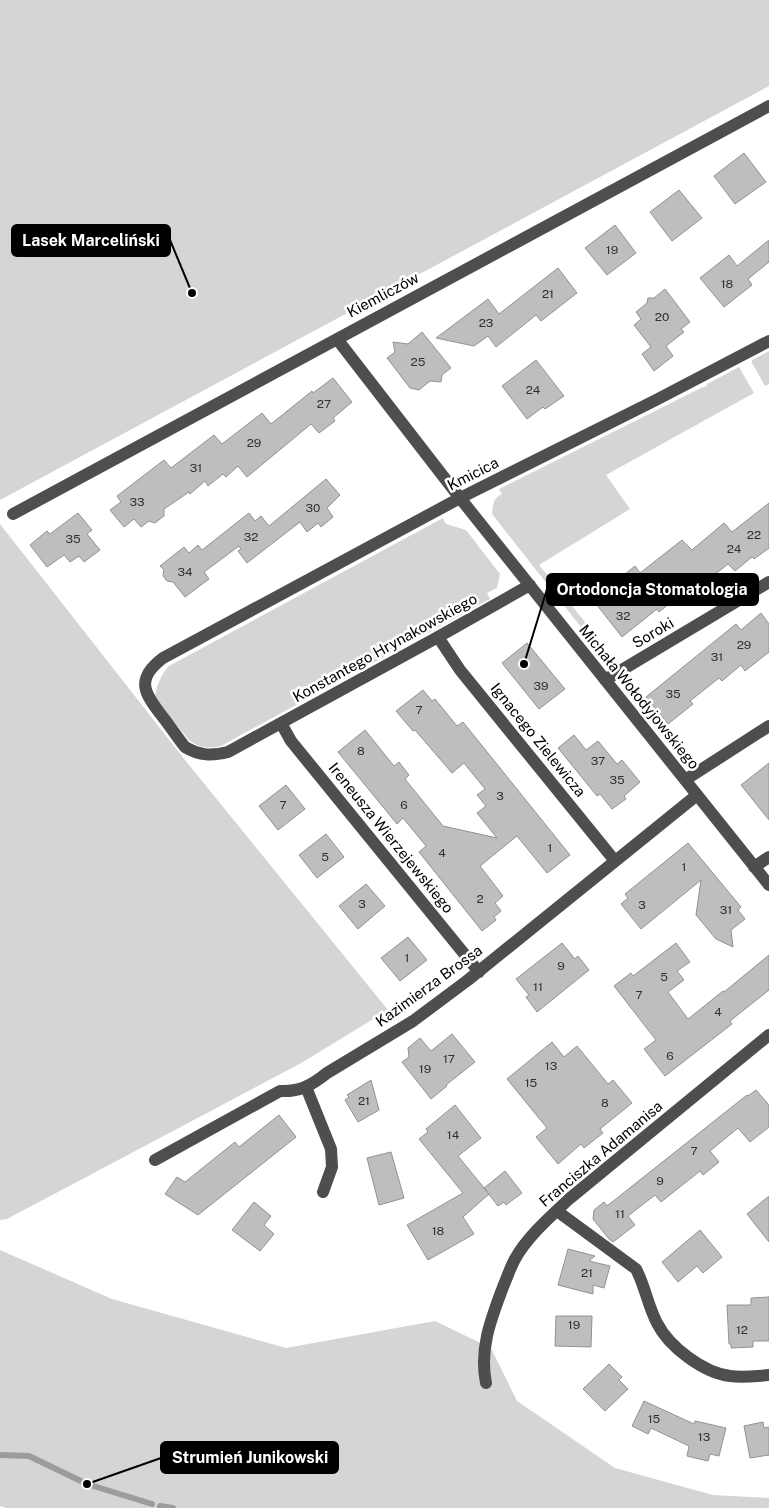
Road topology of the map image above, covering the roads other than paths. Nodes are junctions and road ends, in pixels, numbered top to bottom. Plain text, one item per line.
1 (769, 106) edge
2 (337, 338) junction
3 (769, 341) edge
4 (460, 498) junction
5 (13, 514) dead end
6 (769, 582) edge
7 (530, 585) junction
8 (438, 637) junction
9 (605, 680) junction
10 (281, 723) junction
11 (769, 726) edge
12 (255, 737) joint
13 (685, 780) junction
14 (697, 795) junction
15 (769, 856) edge
16 (615, 861) junction
17 (754, 867) junction
18 (769, 885) edge
19 (478, 972) junction
20 (769, 1035) edge
21 (306, 1087) junction
22 (156, 1160) dead end
23 (323, 1192) dead end
24 (557, 1211) junction
25 (769, 1376) edge
26 (486, 1383) dead end

1 - 2 street, Kiemliczów
2 - 4 street, Michała Wołodyjowskiego
2 - 5 street, Kiemliczów
3 - 4 street, Kmicica
4 - 7 street, Michała Wołodyjowskiego
4 - 12 street, Kmicica
6 - 9 street, Soroki
7 - 8 street, Konstantego Hrynakowskiego
7 - 9 street, Michała Wołodyjowskiego
8 - 10 street, Konstantego Hrynakowskiego
8 - 16 street, Ignacego Zielewicza
9 - 13 street, Michała Wołodyjowskiego
10 - 12 street, Konstantego Hrynakowskiego
10 - 19 street, Ireneusza Wierzejewskiego
11 - 13 street
13 - 14 street, Michała Wołodyjowskiego
14 - 16 street, Kazimierza Brossa
14 - 17 street, Michała Wołodyjowskiego
15 - 17 street
16 - 19 street, Kazimierza Brossa
17 - 18 street, Michała Wołodyjowskiego
19 - 21 street, Kazimierza Brossa
20 - 24 street, Franciszka Adamanisa
21 - 22 street, Kazimierza Brossa
21 - 23 street
24 - 25 street
24 - 26 street, Franciszka Adamanisa

